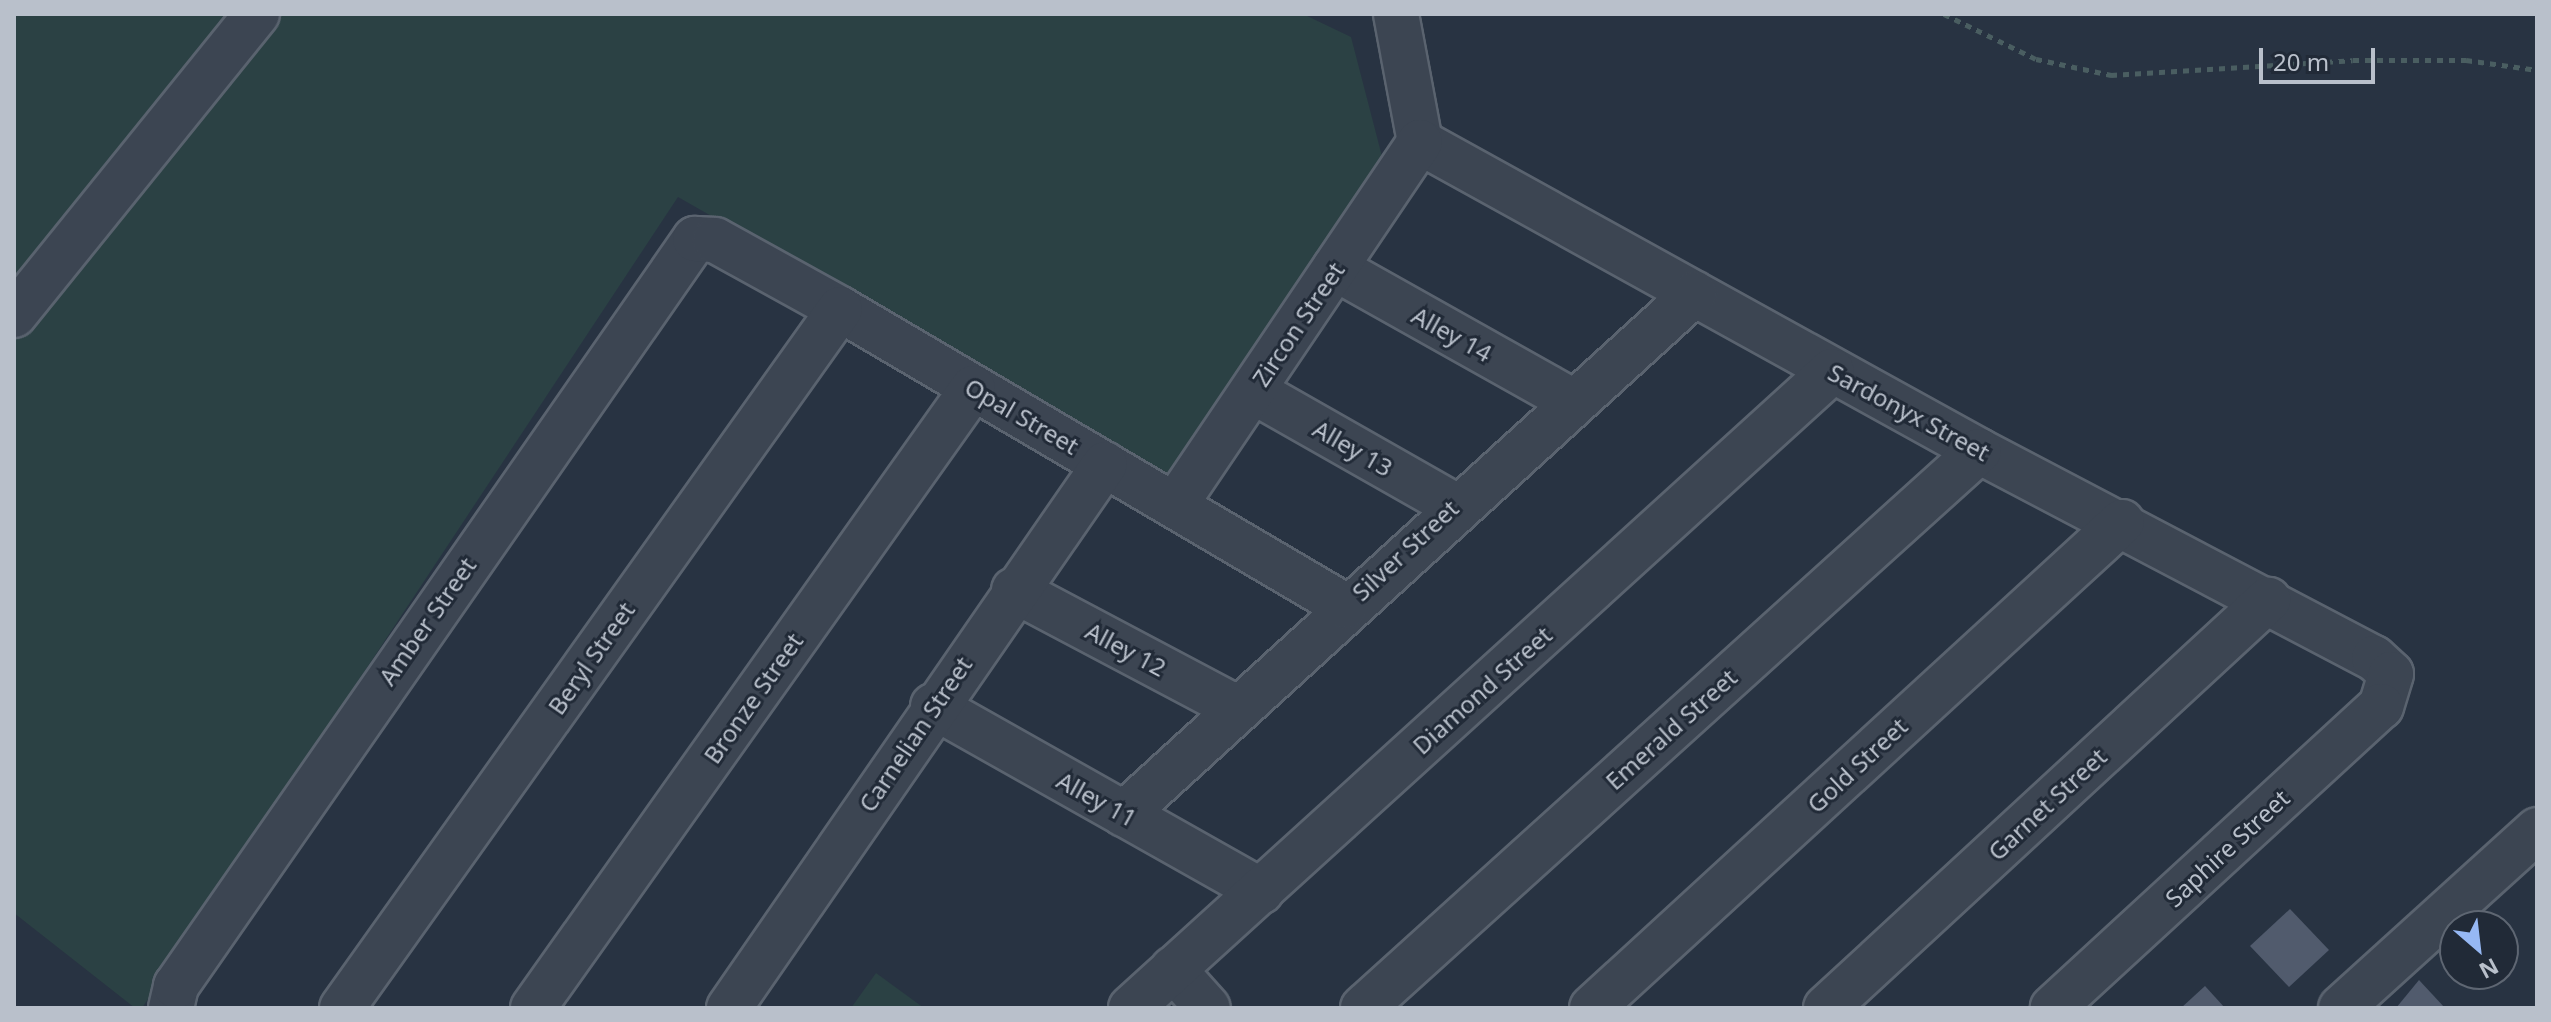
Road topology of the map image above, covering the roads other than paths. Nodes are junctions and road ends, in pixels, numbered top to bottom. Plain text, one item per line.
1 (257, 14) edge
2 (1396, 14) edge
3 (1420, 142) junction
4 (695, 239) joint
5 (1335, 268) junction
6 (1694, 294) junction
7 (840, 309) junction
8 (14, 315) edge
9 (1832, 371) junction
10 (973, 388) junction
11 (1253, 391) junction
12 (1570, 400) junction
13 (1979, 451) junction
14 (1105, 464) junction
15 (1175, 505) junction
16 (1454, 505) junction
17 (2122, 522) junction
18 (1014, 590) junction
19 (2268, 600) junction
20 (1345, 606) junction
21 (2394, 682) joint
22 (933, 706) junction
23 (1237, 708) junction
24 (1124, 814) junction
25 (2537, 830) edge
26 (1261, 891) junction
27 (1173, 969) junction
28 (171, 1008) edge
29 (342, 1008) edge
30 (533, 1008) edge
31 (729, 1008) edge
32 (1131, 1008) edge
33 (1208, 1008) edge
34 (1363, 1008) edge
35 (1592, 1008) edge
36 (1826, 1008) edge
37 (2053, 1008) edge
38 (2341, 1008) edge

1 - 8 street
2 - 3 street
3 - 5 street, Zircon Street
3 - 6 street, Sardonyx Street
4 - 7 street, Opal Street
4 - 28 street, Amber Street
5 - 11 street, Zircon Street
5 - 12 street, Alley 14
6 - 9 street, Sardonyx Street
6 - 12 street, Silver Street
7 - 10 street, Opal Street
7 - 29 street, Beryl Street
9 - 13 street, Sardonyx Street
9 - 26 street, Diamond Street
10 - 14 street, Opal Street
10 - 30 street, Bronze Street
11 - 15 street, Zircon Street
11 - 16 street, Alley 13
12 - 16 street, Silver Street
13 - 17 street, Sardonyx Street
13 - 34 street, Emerald Street
14 - 15 street, Opal Street
14 - 18 street, Carnelian Street
15 - 20 street, Opal Street
16 - 20 street, Silver Street
17 - 19 street, Sardonyx Street
17 - 35 street, Gold Street
18 - 22 street, Carnelian Street
18 - 23 street, Alley 12
19 - 21 street, Sardonyx Street
19 - 36 street, Garnet Street
20 - 23 street, Silver Street
21 - 37 street, Saphire Street
22 - 24 street, Alley 11
22 - 31 street, Carnelian Street
23 - 24 street, Silver Street
24 - 26 street, Alley 11
25 - 38 street
26 - 27 street, Diamond Street
27 - 32 street, Diamond Street
27 - 33 street

